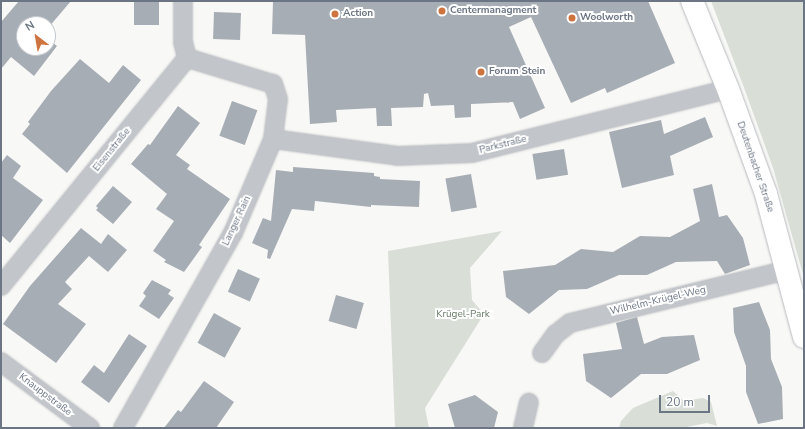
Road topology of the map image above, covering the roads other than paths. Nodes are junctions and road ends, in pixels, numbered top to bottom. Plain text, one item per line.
1 (183, 1) edge
2 (692, 1) edge
3 (186, 58) junction
4 (728, 90) junction
5 (273, 139) junction
6 (787, 270) junction
7 (1, 286) edge
8 (804, 337) edge
9 (542, 353) dead end
10 (1, 362) edge
11 (529, 403) dead end
12 (90, 428) edge
13 (122, 428) edge
14 (523, 428) edge

1 - 3 street
2 - 4 street, Deutenbacher Straße
3 - 5 street, Langer Rain
3 - 7 street, Eisenstraße
4 - 5 street, Parkstraße
4 - 6 street, Deutenbacher Straße
5 - 13 street, Langer Rain
6 - 8 street, Deutenbacher Straße
6 - 9 street, Wilhelm-Krügel-Weg
10 - 12 street, Knauppstraße
11 - 14 street

